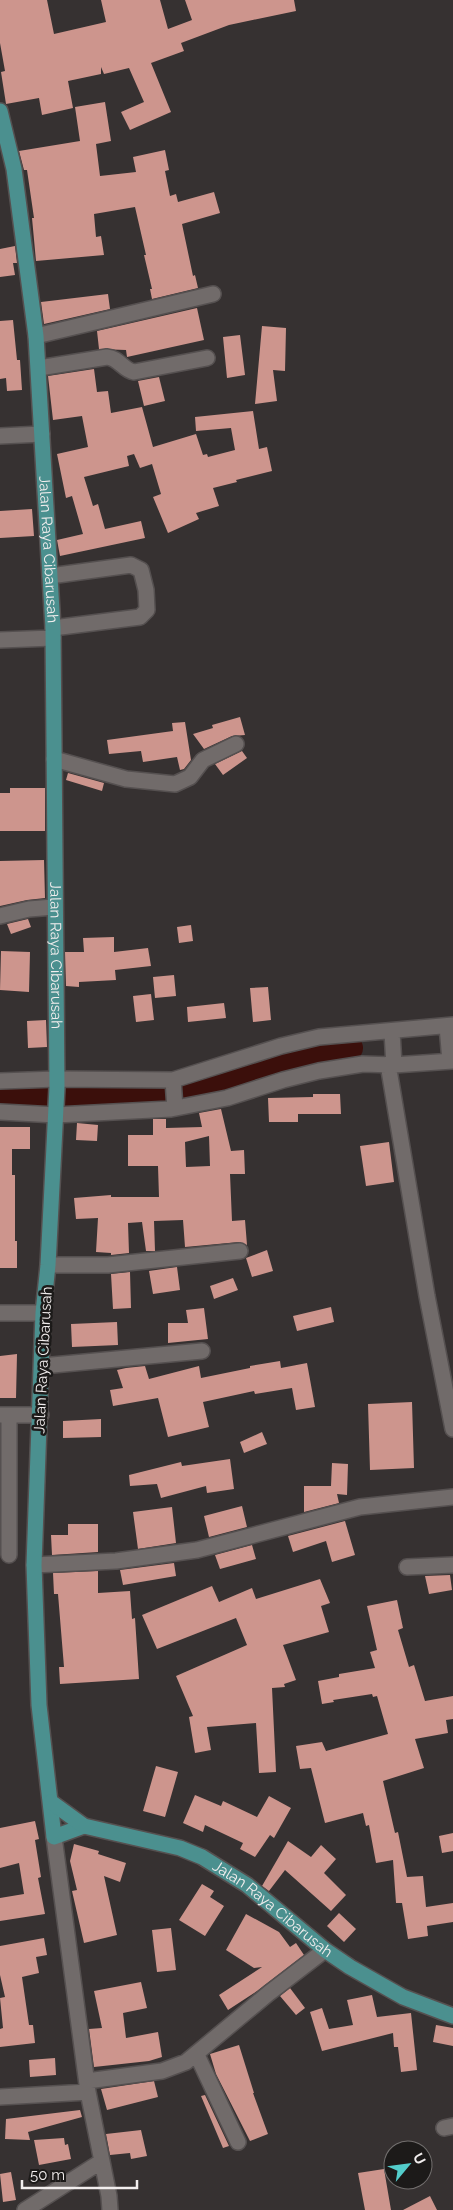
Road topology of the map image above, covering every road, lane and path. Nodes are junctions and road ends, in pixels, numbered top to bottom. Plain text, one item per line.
1 (0, 111) edge
2 (214, 294) dead end
3 (36, 336) junction
4 (207, 358) dead end
5 (38, 368) junction
6 (42, 434) junction
7 (0, 436) edge
8 (50, 576) junction
9 (53, 633) junction
10 (0, 640) edge
11 (236, 744) dead end
12 (54, 759) junction
13 (54, 907) junction
14 (0, 916) edge
15 (449, 1029) edge
16 (392, 1038) junction
17 (451, 1060) edge
18 (392, 1063) junction
19 (0, 1081) edge
20 (57, 1083) junction
21 (173, 1084) junction
22 (175, 1107) junction
23 (0, 1112) edge
24 (56, 1112) junction
25 (240, 1251) dead end
26 (48, 1265) junction
27 (0, 1313) edge
28 (43, 1313) junction
29 (202, 1351) dead end
30 (42, 1366) junction
31 (5, 1415) edge
32 (41, 1415) junction
33 (453, 1429) edge
34 (453, 1497) edge
35 (5, 1555) edge
36 (35, 1558) junction
37 (453, 1565) edge
38 (407, 1567) dead end
39 (50, 1802) junction
40 (84, 1826) junction
41 (54, 1837) junction
42 (325, 1950) junction
43 (453, 2016) edge
44 (197, 2055) junction
45 (87, 2086) junction
46 (0, 2097) edge
47 (238, 2142) dead end
48 (102, 2160) junction
49 (25, 2210) edge
50 (110, 2210) edge

1 - 3 main road, Jalan Raya Cibarusah
2 - 3 street
3 - 5 main road, Jalan Raya Cibarusah
4 - 5 street
5 - 6 main road, Jalan Raya Cibarusah
6 - 7 street
6 - 8 main road, Jalan Raya Cibarusah
8 - 9 main road, Jalan Raya Cibarusah
8 - 9 street
9 - 10 street
9 - 12 main road, Jalan Raya Cibarusah
11 - 12 street
12 - 13 main road, Jalan Raya Cibarusah
13 - 14 street
13 - 20 main road, Jalan Raya Cibarusah
15 - 16 street
15 - 17 street
16 - 18 street
16 - 21 street
17 - 18 street
18 - 22 street
18 - 33 street
19 - 20 street
20 - 21 street
20 - 24 main road, Jalan Raya Cibarusah
21 - 22 street
22 - 24 street
23 - 24 street
24 - 26 main road, Jalan Raya Cibarusah
25 - 26 street
26 - 28 main road, Jalan Raya Cibarusah
27 - 28 street
28 - 30 main road, Jalan Raya Cibarusah
29 - 30 street
30 - 32 main road, Jalan Raya Cibarusah
31 - 32 street
31 - 35 street
32 - 36 main road, Jalan Raya Cibarusah
34 - 36 street
35 - 36 street
36 - 39 main road, Jalan Raya Cibarusah
37 - 38 street
39 - 40 main road, Jalan Raya Cibarusah
39 - 41 main road, Jalan Raya Cibarusah
40 - 41 main road
40 - 42 main road, Jalan Raya Cibarusah
41 - 45 street
42 - 43 main road, Jalan Raya Cibarusah
42 - 44 street
44 - 45 street
44 - 47 street
45 - 46 street
45 - 48 street
48 - 49 street
48 - 50 street

